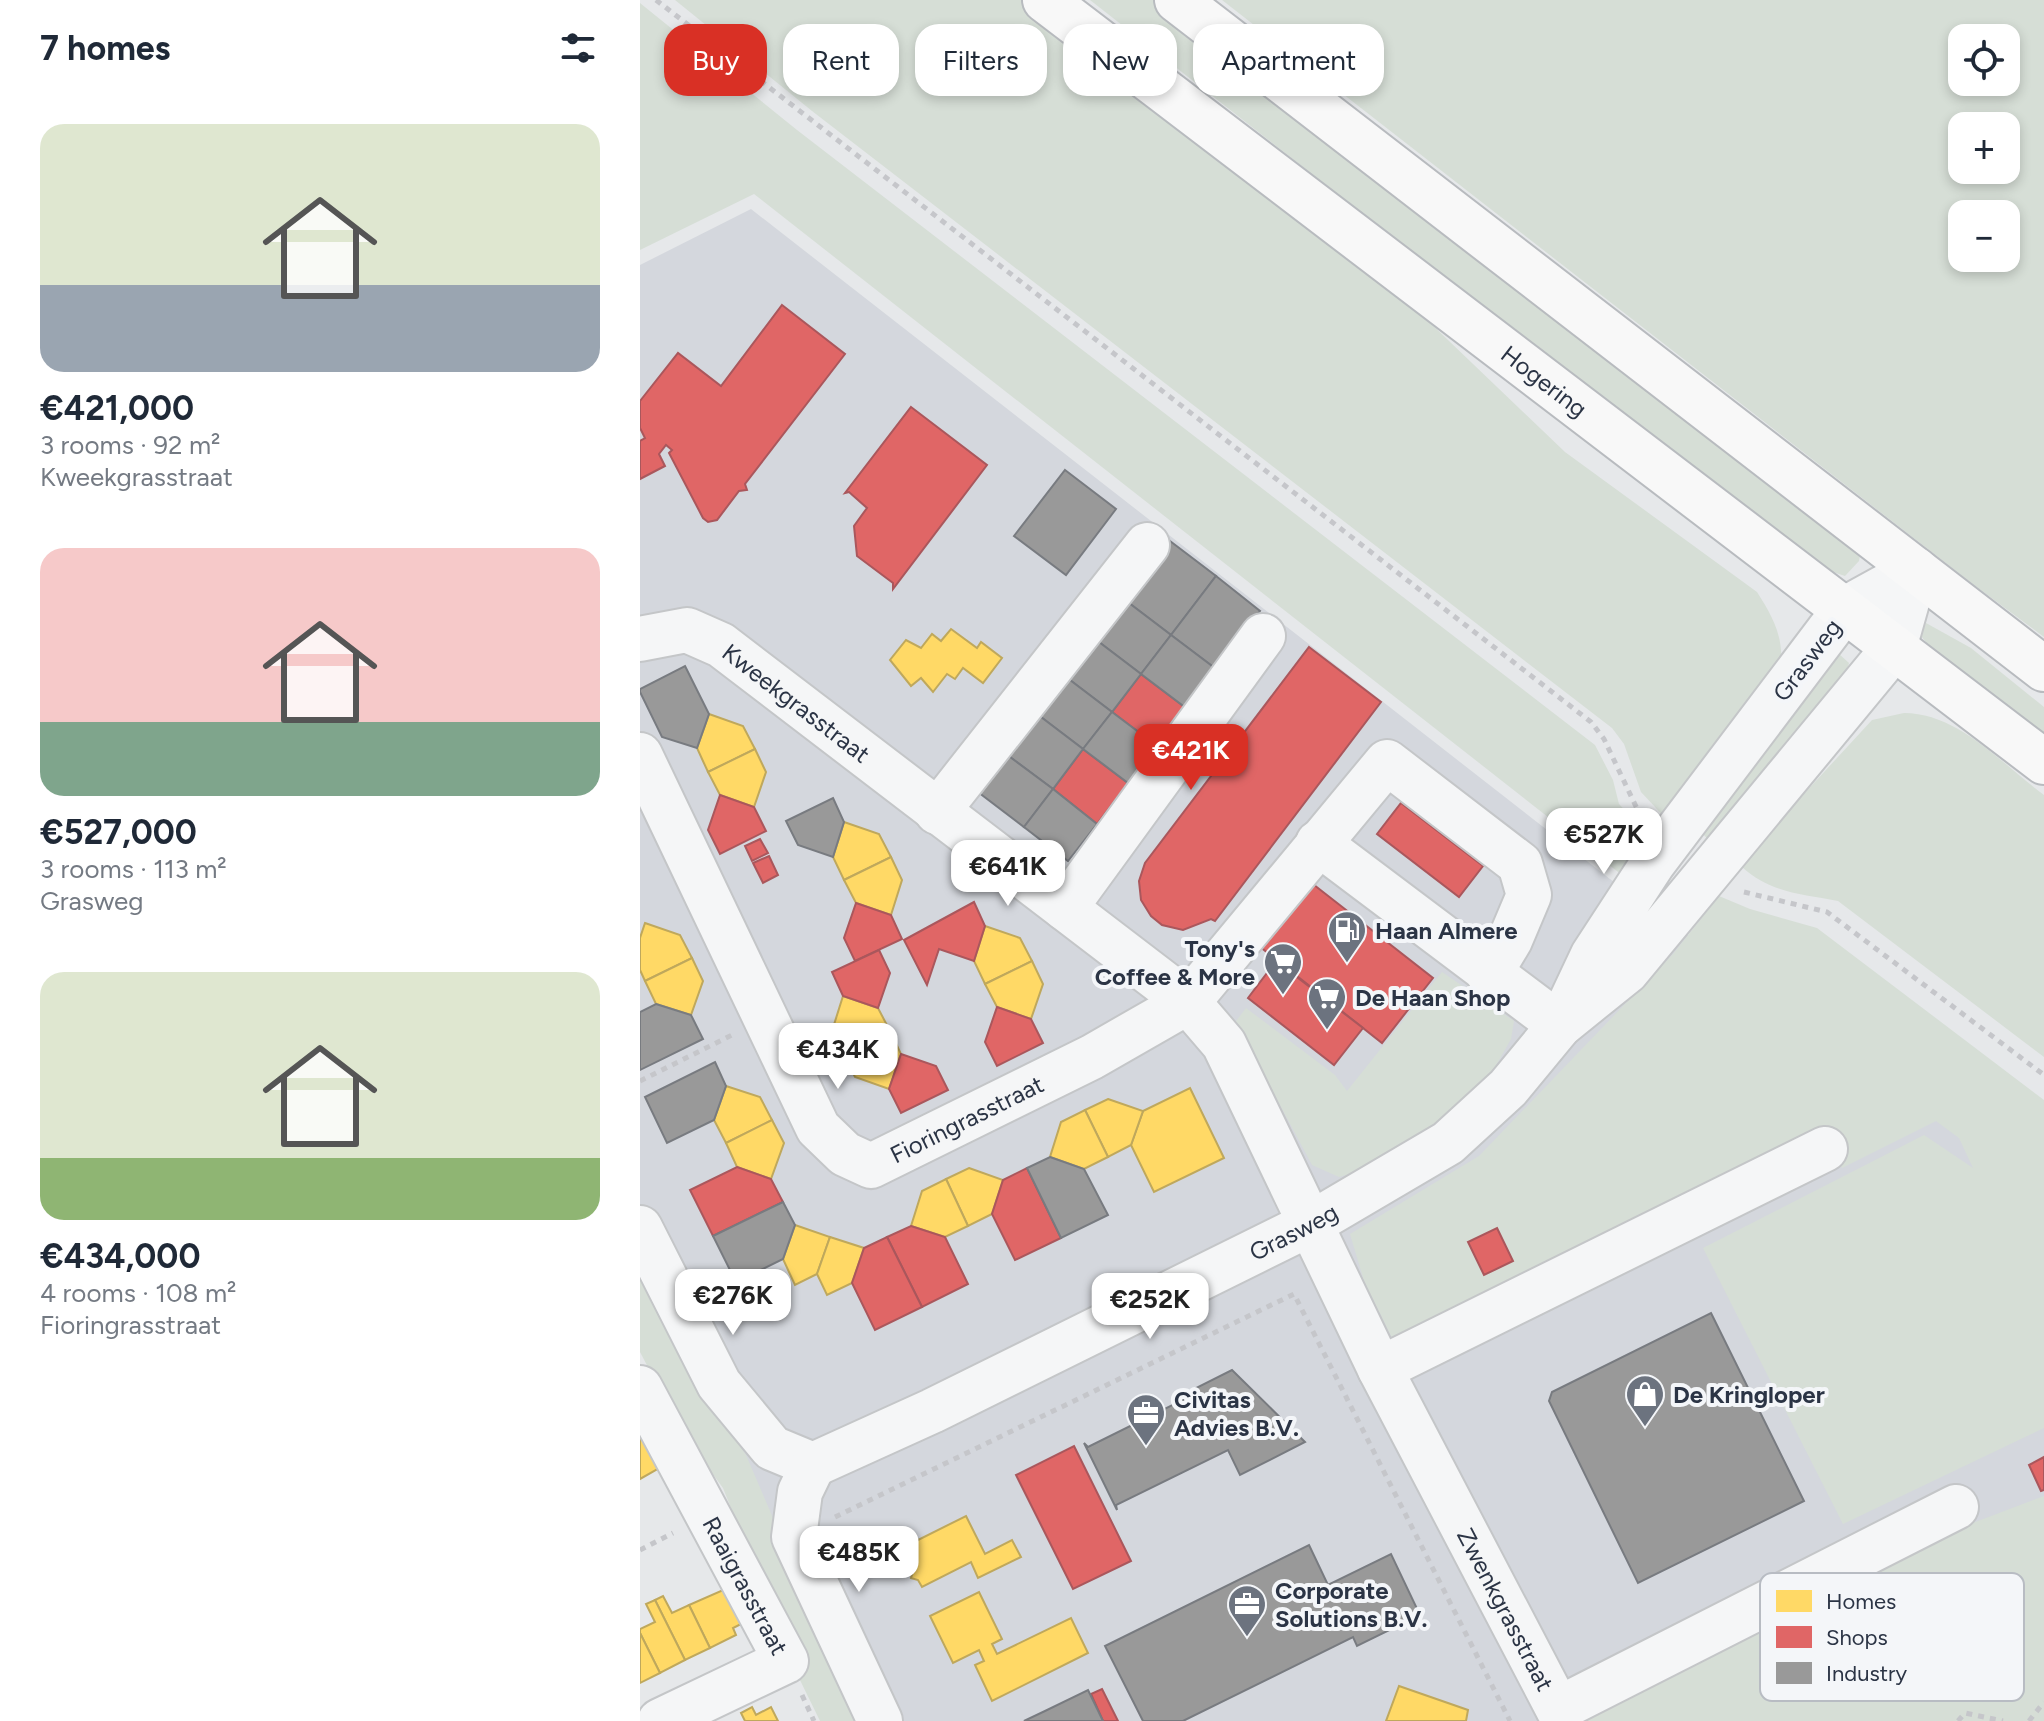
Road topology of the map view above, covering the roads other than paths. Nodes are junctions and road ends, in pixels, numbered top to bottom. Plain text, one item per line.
1 (1045, 0) edge
2 (1177, 0) edge
3 (1147, 545) dead end
4 (1916, 570) junction
5 (1845, 609) junction
6 (1263, 636) dead end
7 (640, 639) edge
8 (1894, 648) junction
9 (2044, 669) edge
10 (640, 755) edge
11 (2044, 762) edge
12 (937, 812) junction
13 (1318, 843) junction
14 (1065, 908) junction
15 (1489, 975) junction
16 (1188, 1002) junction
17 (1560, 1025) junction
18 (1825, 1149) dead end
19 (1312, 1223) junction
20 (640, 1228) edge
21 (1380, 1369) junction
22 (641, 1387) edge
23 (813, 1465) junction
24 (1956, 1507) dead end
25 (1826, 1573) edge
26 (1760, 1606) edge
27 (660, 1721) edge
28 (880, 1721) edge

1 - 5 highway, Hogering
2 - 4 highway
3 - 12 street
4 - 5 street, Grasweg
4 - 8 street, Grasweg
4 - 9 highway
5 - 8 highway, Hogering
5 - 17 street, Grasweg
6 - 14 street
7 - 12 street, Kweekgrasstraat
8 - 11 highway, Hogering
8 - 17 street, Grasweg
10 - 16 street, Fioringrasstraat
12 - 14 street, Kweekgrasstraat
13 - 15 street
13 - 15 street
13 - 16 street
14 - 16 street, Kweekgrasstraat
15 - 17 street
16 - 19 street, Kweekgrasstraat
17 - 19 street, Grasweg
18 - 21 street
19 - 21 street, Zwenkgrasstraat
19 - 23 street, Grasweg
20 - 23 street
21 - 26 street, Zwenkgrasstraat
22 - 27 street, Raaigrasstraat
23 - 28 street
24 - 25 street, Zwenkgrasstraat

